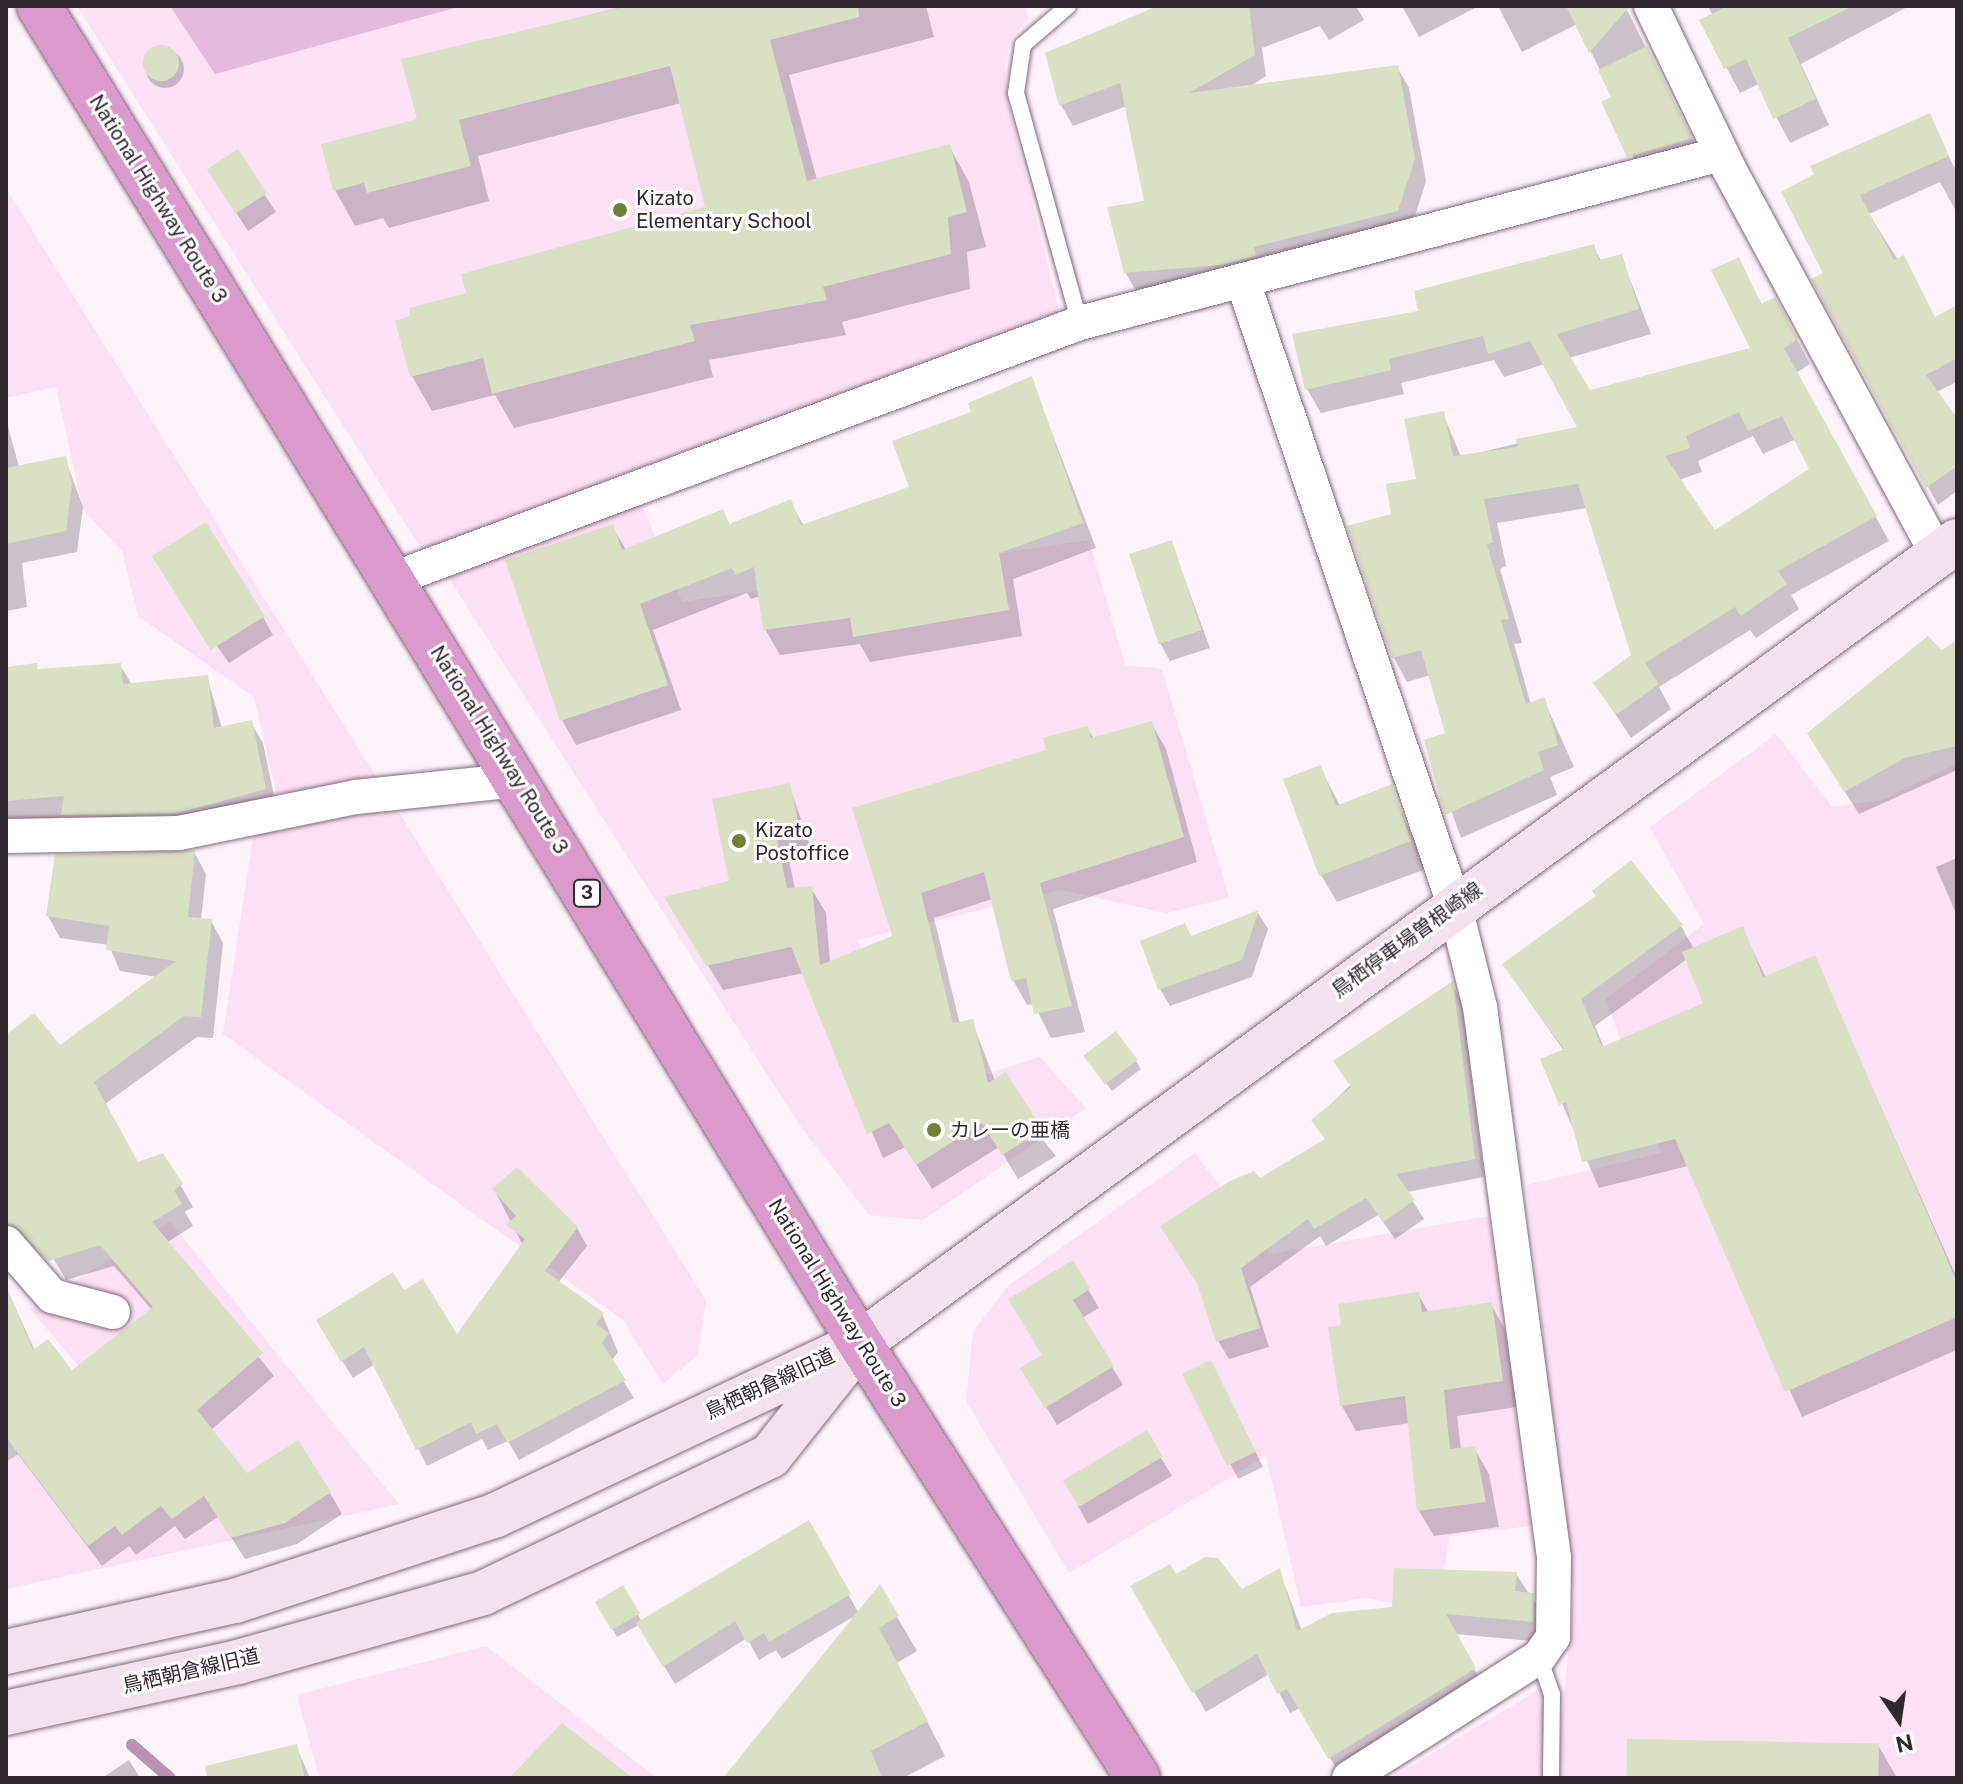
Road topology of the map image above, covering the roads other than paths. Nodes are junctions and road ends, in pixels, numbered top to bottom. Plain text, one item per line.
1 (39, 6) edge
2 (1043, 6) edge
3 (1068, 6) edge
4 (1651, 6) edge
5 (1049, 23) junction
6 (1721, 154) junction
7 (1243, 282) junction
8 (1080, 323) junction
9 (1948, 548) edge
10 (393, 579) junction
11 (517, 780) junction
12 (6, 836) edge
13 (1455, 907) junction
14 (6, 1243) edge
15 (113, 1312) dead end
16 (860, 1343) junction
17 (6, 1652) edge
18 (1539, 1657) junction
19 (6, 1713) edge
20 (1138, 1778) edge
21 (1349, 1778) edge
22 (1551, 1778) edge

1 - 10 highway, National Highway Route 3 / 3
2 - 5 lane
3 - 5 lane
4 - 6 street
5 - 8 lane
6 - 7 street
6 - 9 street
7 - 8 street
7 - 13 street
8 - 10 street
9 - 13 street, 鳥栖停車場曽根崎線
10 - 11 highway, National Highway Route 3 / 3
11 - 12 street
11 - 16 highway, National Highway Route 3 / 3
13 - 16 street, 鳥栖停車場曽根崎線
13 - 18 street
14 - 15 street
16 - 17 street, 鳥栖朝倉線旧道
16 - 19 street, 鳥栖朝倉線旧道
16 - 20 highway, National Highway Route 3 / 3
18 - 21 street
18 - 22 lane

